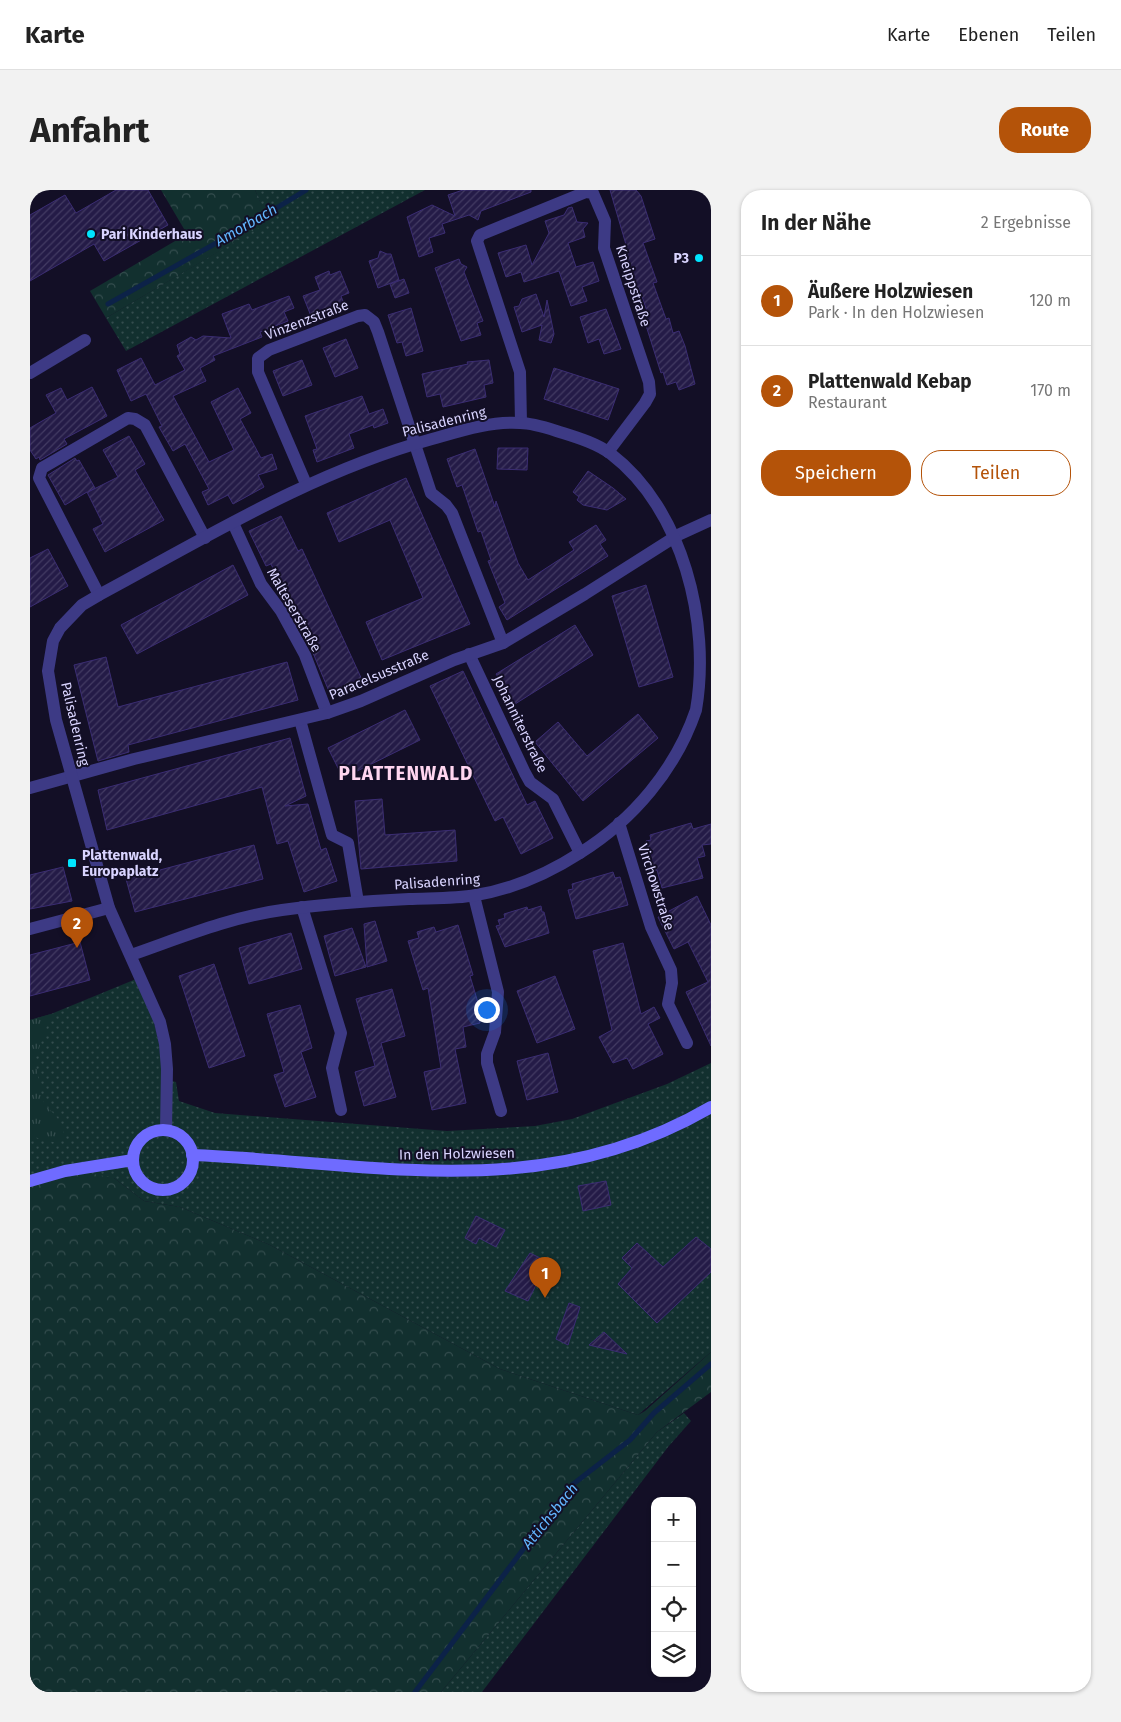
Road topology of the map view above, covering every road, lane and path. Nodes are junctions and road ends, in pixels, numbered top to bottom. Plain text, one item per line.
1 (85, 340) dead end
2 (30, 372) edge
3 (521, 422) junction
4 (415, 444) junction
5 (608, 452) junction
6 (306, 484) junction
7 (711, 520) edge
8 (233, 523) junction
9 (678, 534) junction
10 (205, 538) junction
11 (100, 595) junction
12 (503, 643) junction
13 (469, 654) junction
14 (327, 713) junction
15 (300, 720) junction
16 (72, 776) junction
17 (30, 788) edge
18 (619, 823) junction
19 (580, 853) junction
20 (474, 896) junction
21 (358, 902) junction
22 (302, 907) junction
23 (109, 908) junction
24 (30, 929) edge
25 (131, 956) junction
26 (687, 1043) dead end
27 (711, 1107) edge
28 (341, 1110) dead end
29 (501, 1110) dead end
30 (166, 1130) junction
31 (192, 1155) junction
32 (133, 1160) junction
33 (30, 1181) edge

1 - 2 street
3 - 4 street, Palisadenring
3 - 5 street, Palisadenring
3 - 5 street, Kneippstraße
4 - 6 street, Palisadenring
4 - 6 street, Vinzenzstraße
4 - 12 street
5 - 9 street, Palisadenring
6 - 8 street, Palisadenring
7 - 9 street, Paracelsusstraße
8 - 10 street, Palisadenring
8 - 14 street, Malteserstraße
9 - 12 street, Paracelsusstraße
9 - 18 street, Palisadenring
10 - 11 street, Palisadenring
10 - 11 street
11 - 16 street, Palisadenring
12 - 13 street, Paracelsusstraße
13 - 14 street, Paracelsusstraße
13 - 19 street, Johanniterstraße
14 - 15 street, Paracelsusstraße
15 - 16 street, Paracelsusstraße
15 - 21 street
16 - 17 street, Paracelsusstraße
16 - 23 street, Palisadenring
18 - 19 street, Palisadenring
18 - 26 street, Virchowstraße
19 - 20 street, Palisadenring
20 - 21 street, Palisadenring
20 - 29 street
21 - 22 street, Palisadenring
22 - 25 street, Palisadenring
22 - 28 street
23 - 24 street
23 - 25 street, Palisadenring
25 - 30 street, Palisadenring
27 - 31 street, In den Holzwiesen
30 - 31 street
30 - 32 street
31 - 32 street
32 - 33 street

